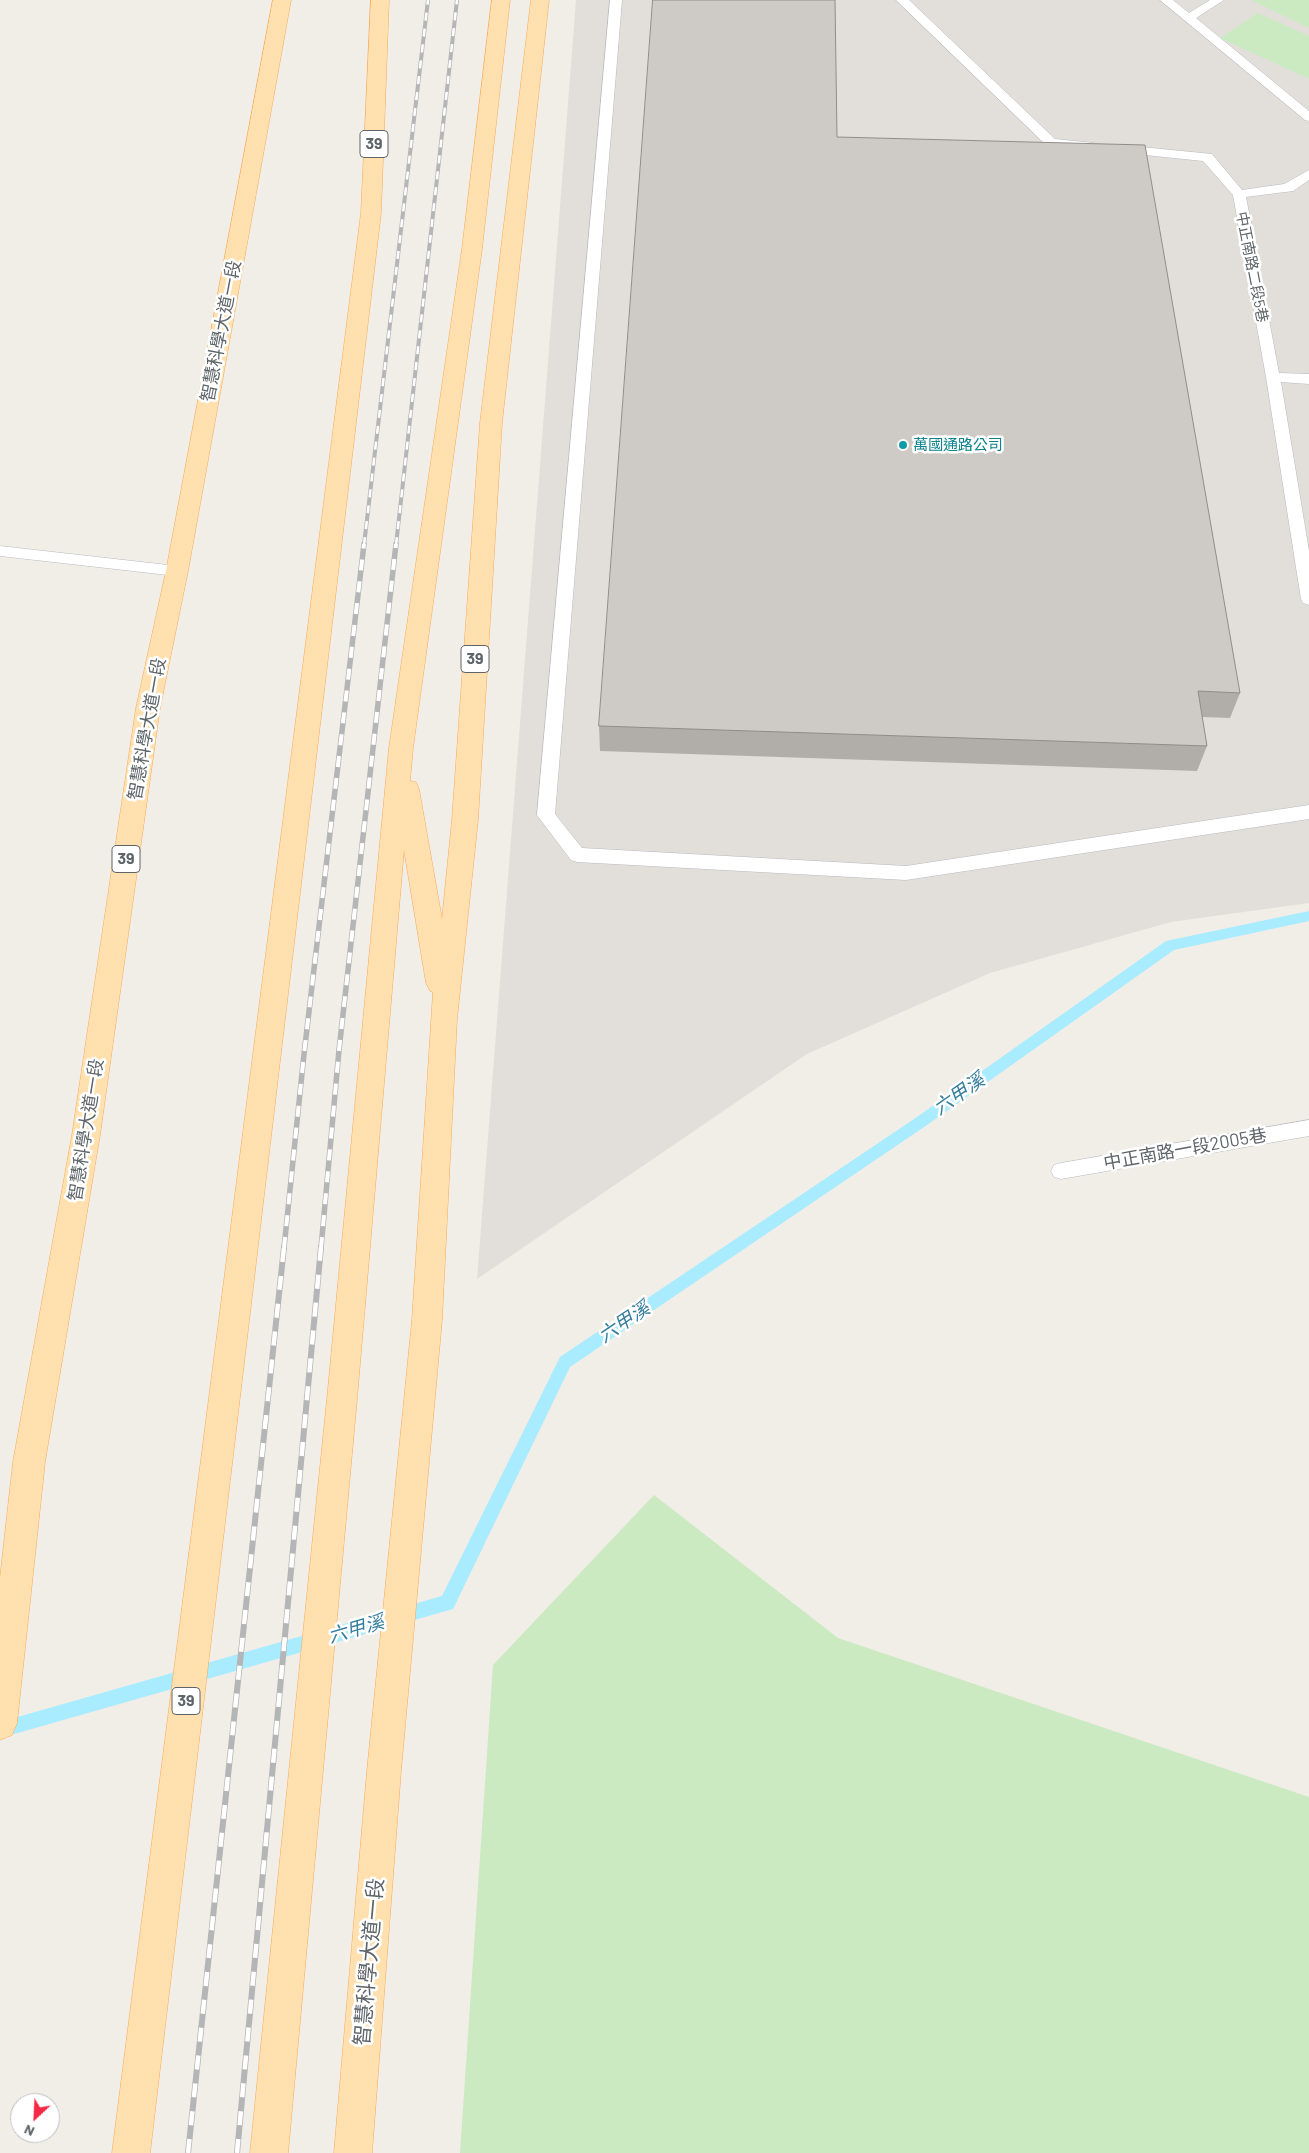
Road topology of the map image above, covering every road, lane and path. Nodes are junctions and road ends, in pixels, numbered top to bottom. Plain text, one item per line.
1 (282, 0) edge
2 (380, 0) edge
3 (501, 0) edge
4 (540, 0) edge
5 (616, 0) edge
6 (902, 0) edge
7 (1166, 0) edge
8 (1218, 0) edge
9 (1188, 18) junction
10 (1309, 117) edge
11 (1309, 174) edge
12 (1238, 194) junction
13 (1273, 377) junction
14 (1309, 379) edge
15 (0, 551) edge
16 (177, 571) junction
17 (1309, 599) edge
18 (401, 748) junction
19 (1309, 812) edge
20 (444, 1019) junction
21 (1309, 1128) edge
22 (1061, 1171) dead end
23 (0, 1724) edge
24 (131, 2153) edge
25 (270, 2153) edge
26 (353, 2153) edge

1 - 16 main road, 智慧科學大道一段 / 39
2 - 24 main road, 39
3 - 18 main road
4 - 20 main road, 39
5 - 19 lane
6 - 12 lane
7 - 9 lane
8 - 9 lane
9 - 10 lane
11 - 12 lane, 中正南路二段5巷
12 - 13 lane, 中正南路二段5巷
13 - 14 lane
13 - 17 lane, 中正南路二段5巷
15 - 16 lane
16 - 23 main road, 智慧科學大道一段 / 39
18 - 20 main road
18 - 25 main road
20 - 26 main road, 智慧科學大道一段 / 39
21 - 22 lane, 中正南路一段2005巷

